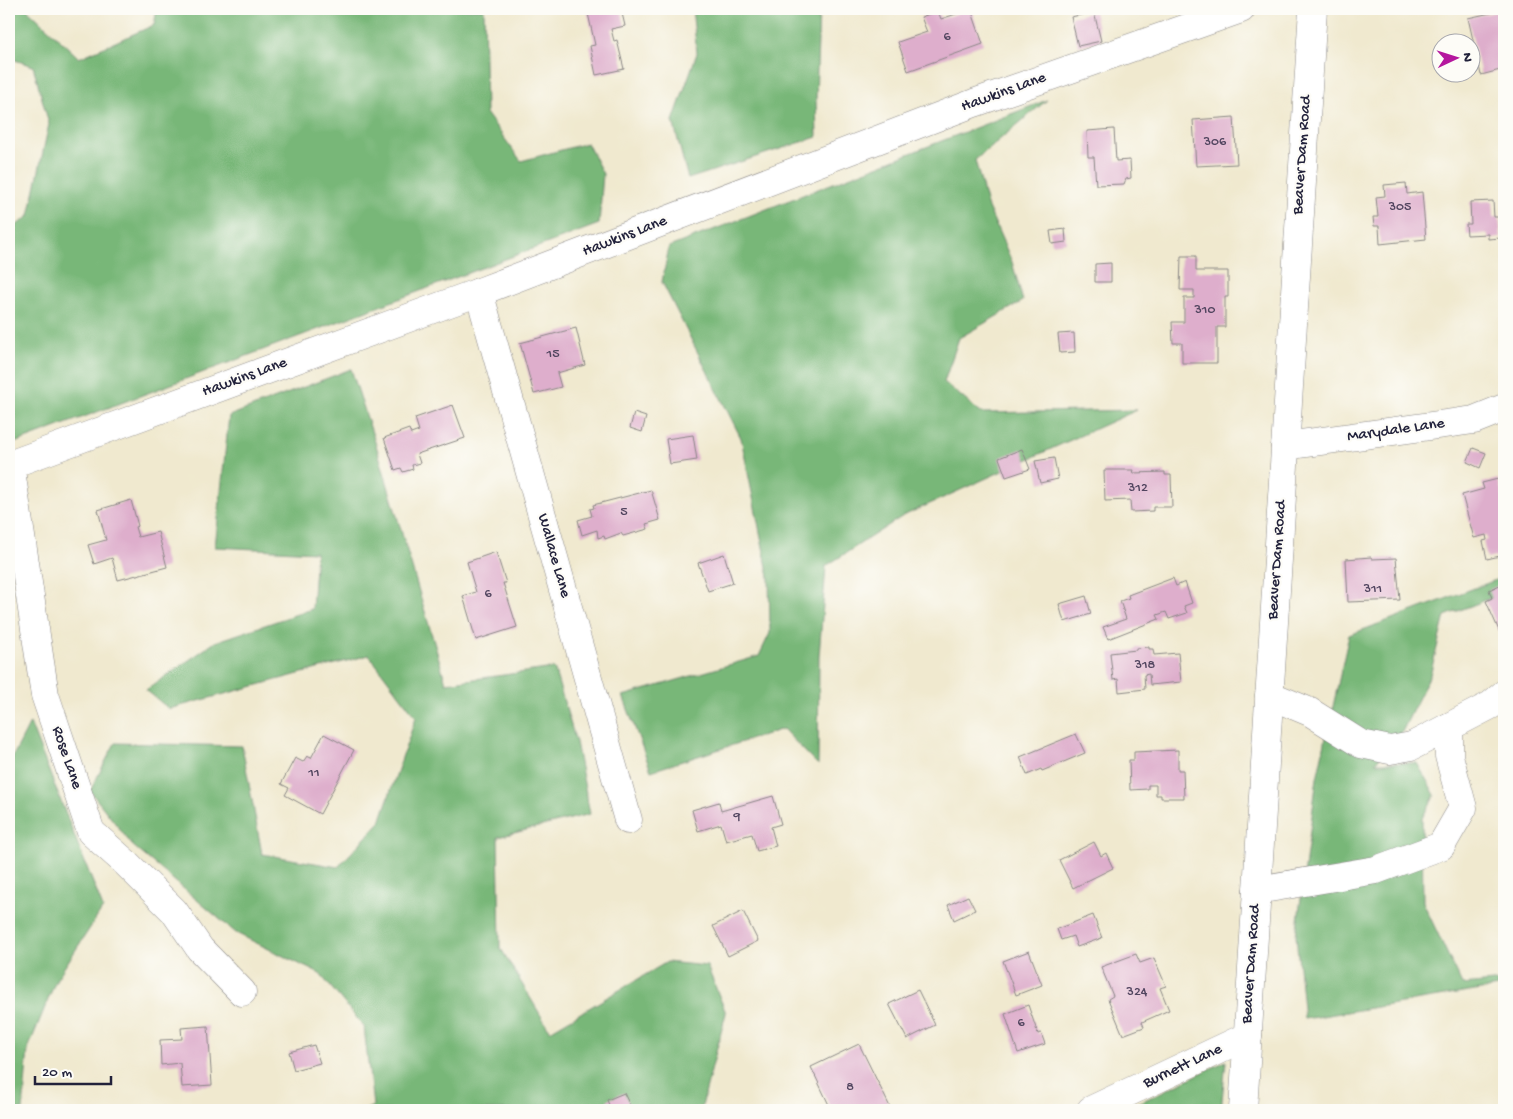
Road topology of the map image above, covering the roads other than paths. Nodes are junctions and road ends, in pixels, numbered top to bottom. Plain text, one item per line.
1 (1241, 9) edge
2 (1313, 9) edge
3 (478, 292) junction
4 (1504, 408) edge
5 (1285, 446) junction
6 (9, 464) edge
7 (1504, 694) edge
8 (1269, 695) junction
9 (1449, 727) junction
10 (628, 820) dead end
11 (1257, 890) junction
12 (242, 992) dead end
13 (1248, 1036) junction
14 (1091, 1110) edge
15 (1243, 1110) edge

1 - 3 street, Hawkins Lane
2 - 5 street, Beaver Dam Road
3 - 6 street, Hawkins Lane
3 - 10 street, Wallace Lane
4 - 5 street, Marydale Lane
5 - 8 street, Beaver Dam Road
6 - 12 street, Rose Lane
7 - 9 street
8 - 9 street
8 - 11 street, Beaver Dam Road
9 - 11 street
11 - 13 street, Beaver Dam Road
13 - 14 street, Burnett Lane
13 - 15 street, Beaver Dam Road

